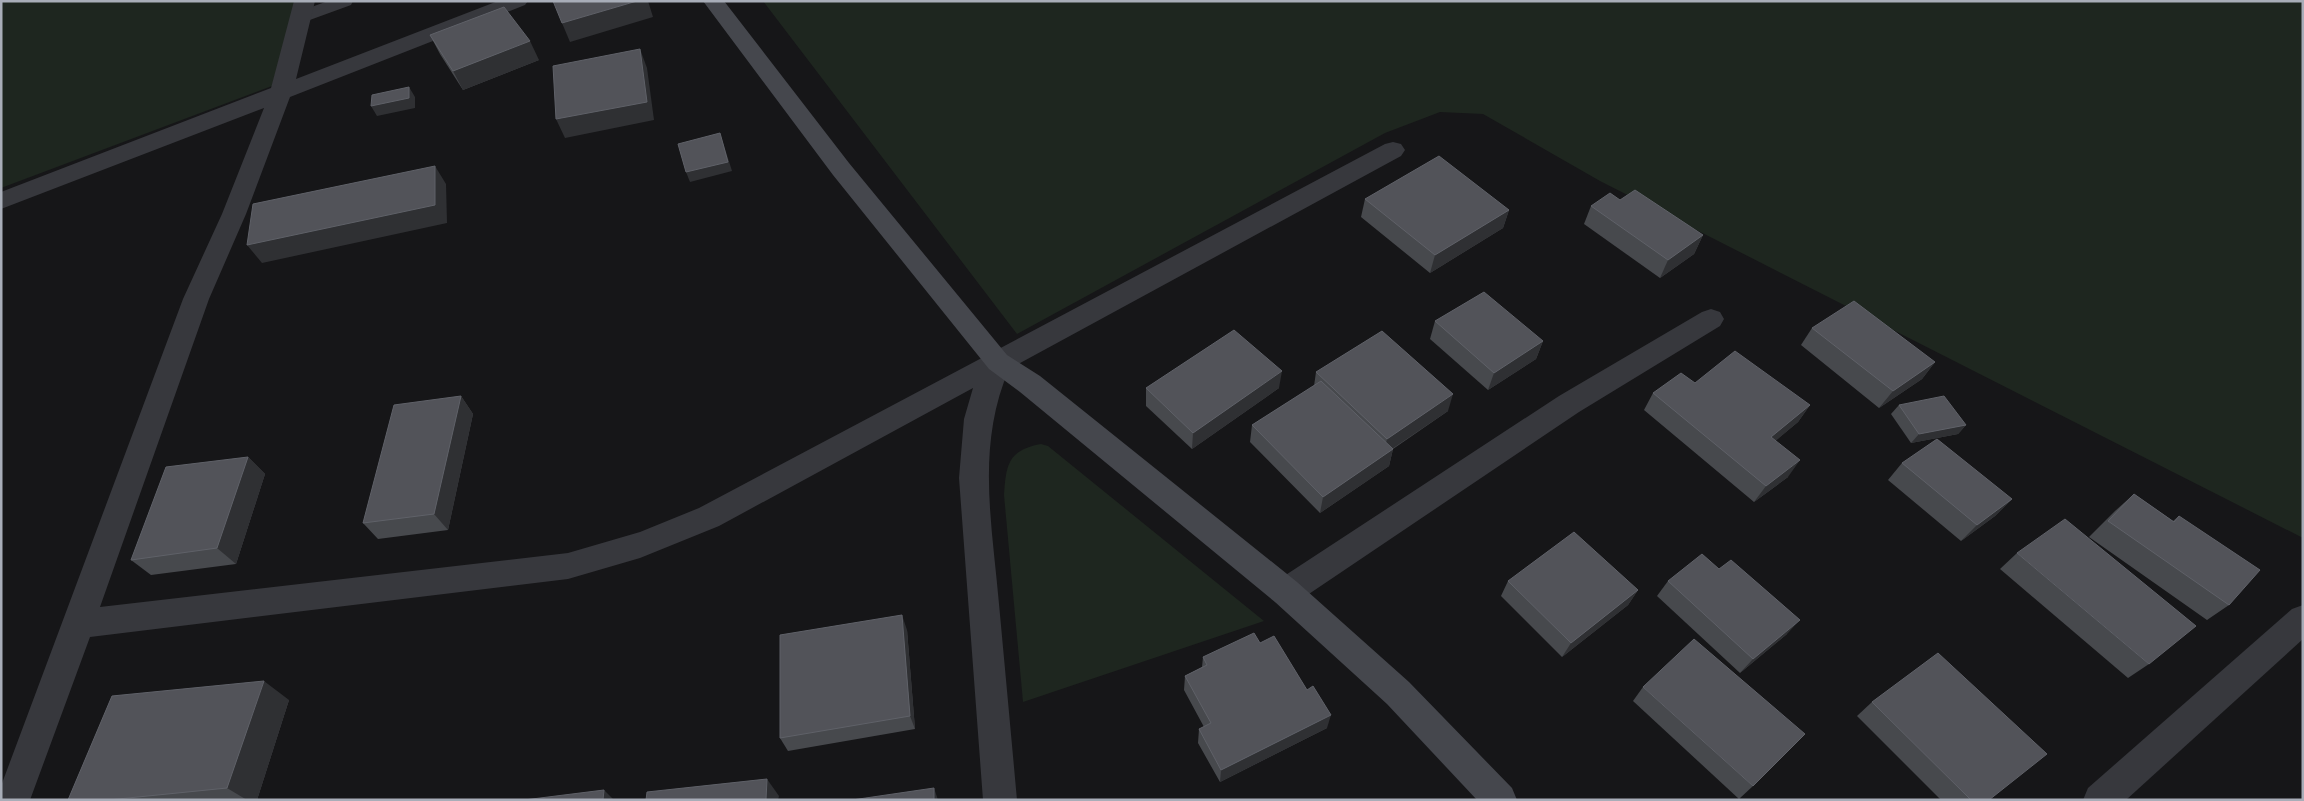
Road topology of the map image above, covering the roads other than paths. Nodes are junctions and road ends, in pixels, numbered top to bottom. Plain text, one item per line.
1 (345, 1) edge
2 (518, 1) edge
3 (712, 1) edge
4 (303, 9) edge
5 (281, 92) junction
6 (1393, 150) dead end
7 (1, 201) edge
8 (1711, 319) dead end
9 (998, 362) junction
10 (1286, 592) junction
11 (2303, 619) edge
12 (79, 624) junction
13 (13, 800) edge
14 (1000, 800) edge
15 (1500, 800) edge
16 (2100, 800) edge

1 - 4 lane
2 - 5 street
3 - 9 street
4 - 5 street
5 - 7 street
5 - 12 street
6 - 9 street
8 - 10 street
9 - 10 street
9 - 12 street
9 - 14 street
10 - 15 street
11 - 16 street
12 - 13 street

